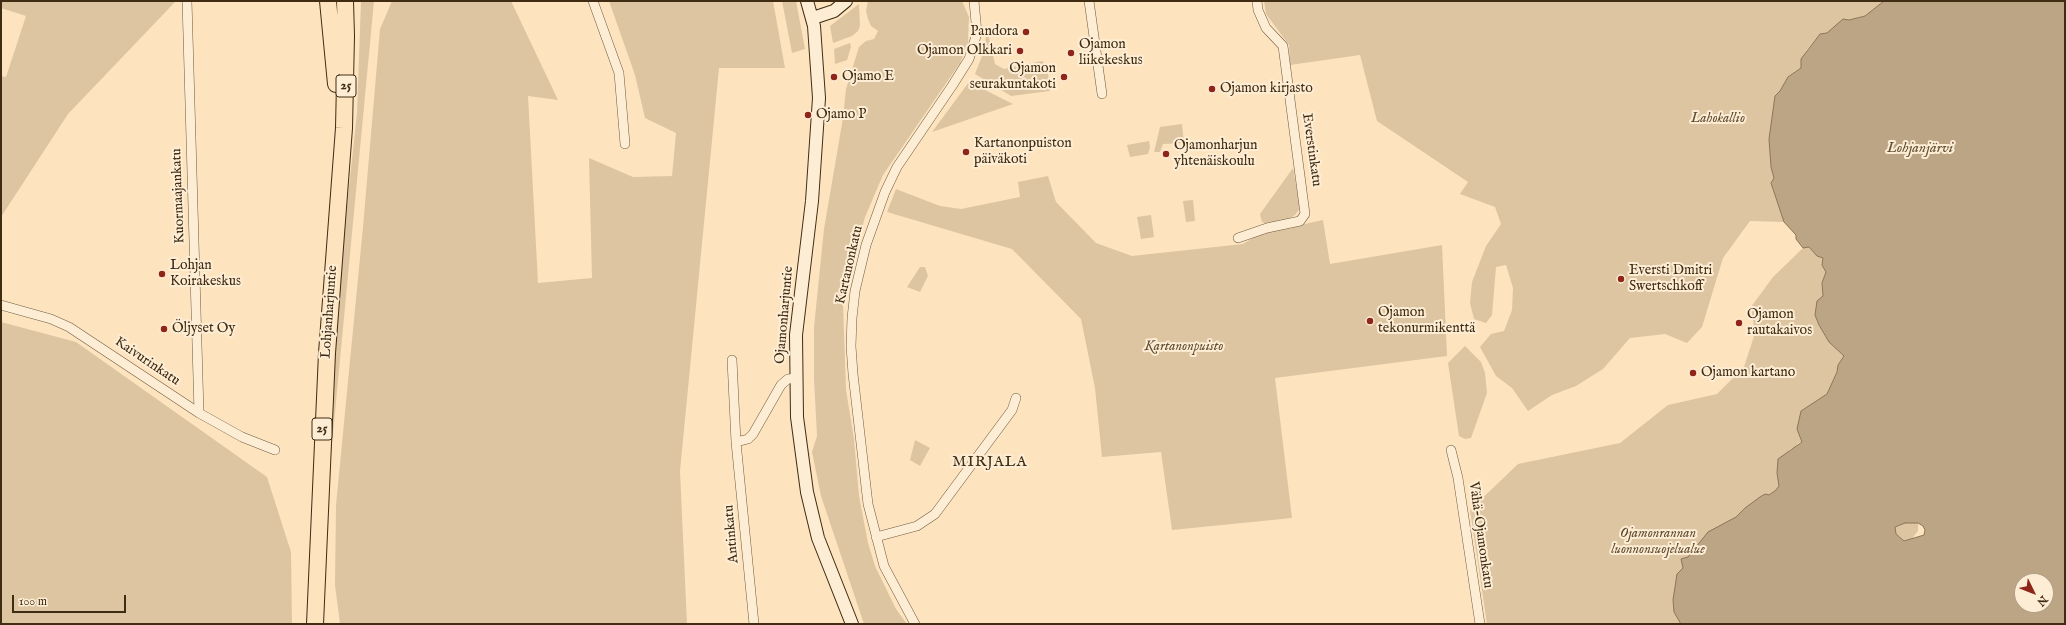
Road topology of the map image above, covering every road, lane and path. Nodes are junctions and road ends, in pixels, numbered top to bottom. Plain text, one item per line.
1 (187, 1) edge
2 (328, 1) edge
3 (345, 1) edge
4 (355, 1) edge
5 (593, 1) edge
6 (807, 1) edge
7 (846, 1) edge
8 (974, 1) edge
9 (1089, 1) edge
10 (1257, 1) edge
11 (812, 18) junction
12 (1102, 94) dead end
13 (625, 144) dead end
14 (341, 170) junction
15 (336, 233) junction
16 (1238, 238) dead end
17 (1, 305) edge
18 (732, 360) dead end
19 (796, 378) junction
20 (1016, 398) dead end
21 (199, 413) junction
22 (736, 442) junction
23 (275, 450) dead end
24 (1451, 450) dead end
25 (876, 537) junction
26 (315, 624) edge
27 (754, 624) edge
28 (852, 624) edge
29 (915, 624) edge
30 (1480, 624) edge

1 - 21 street, Kuormaajankatu
2 - 15 highway
3 - 14 highway, Lohjanharjuntie / 25
4 - 14 highway
5 - 13 street
6 - 11 main road, Ojamonharjuntie
7 - 11 main road
8 - 25 street, Kartanonkatu
9 - 12 street
10 - 16 street, Everstinkatu
11 - 19 main road, Ojamonharjuntie
14 - 15 highway, Lohjanharjuntie / 25
15 - 26 highway, Lohjanharjuntie / 25
17 - 21 street, Kaivurinkatu
18 - 22 street, Antinkatu
19 - 22 street
19 - 28 main road, Ojamonharjuntie
20 - 25 street
21 - 23 street, Kaivurinkatu
22 - 27 street, Antinkatu
24 - 30 street, Vähä-Ojamonkatu
25 - 29 street, Kartanonkatu

